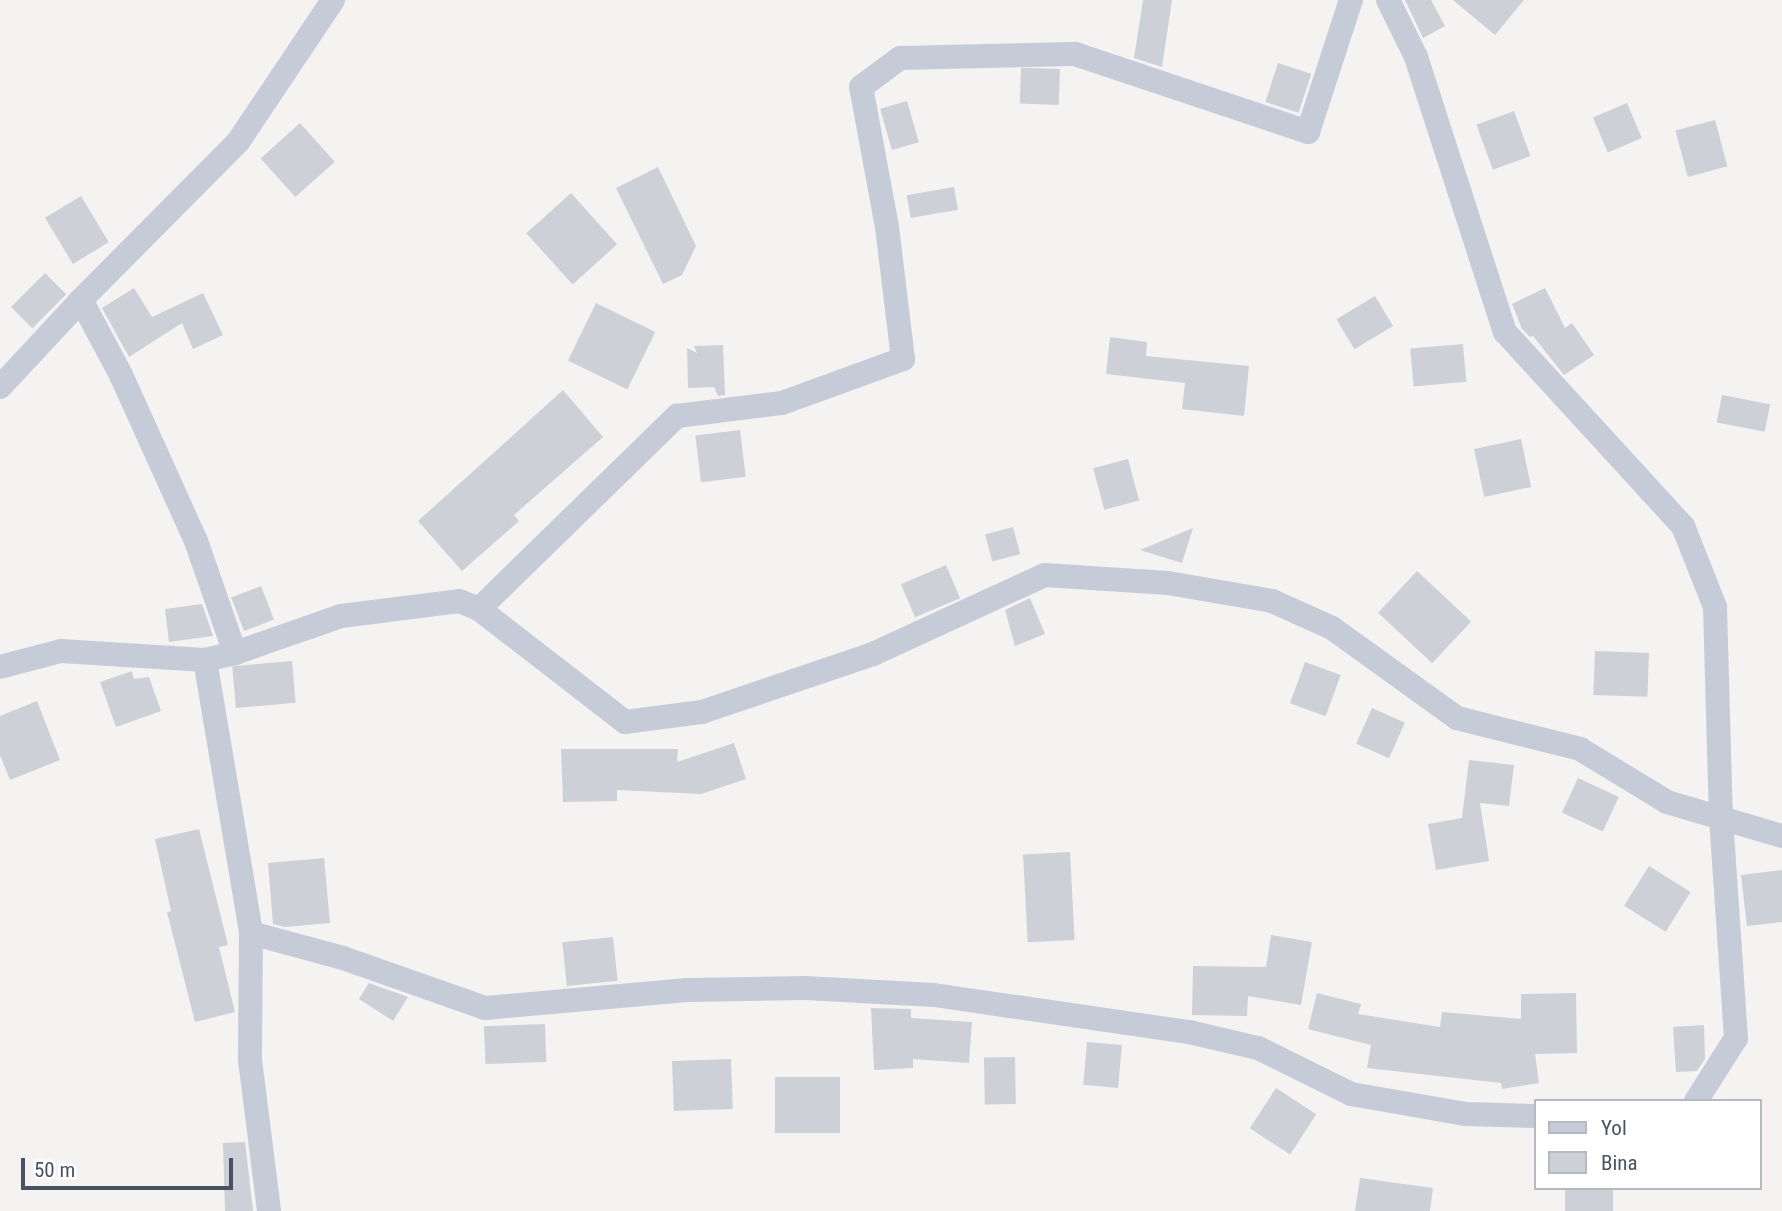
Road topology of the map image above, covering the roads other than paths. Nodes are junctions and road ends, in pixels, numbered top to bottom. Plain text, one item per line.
1 (333, 0) edge
2 (1351, 0) edge
3 (1388, 0) edge
4 (81, 300) junction
5 (0, 387) edge
6 (479, 609) junction
7 (235, 653) junction
8 (205, 660) junction
9 (0, 667) edge
10 (1721, 818) junction
11 (1782, 836) edge
12 (251, 933) junction
13 (1697, 1099) edge
14 (1534, 1116) edge
15 (269, 1211) edge

1 - 4 street
2 - 6 street
3 - 10 street
4 - 5 street
4 - 7 street
6 - 7 street
6 - 10 street
7 - 8 street
8 - 9 street
8 - 12 street
10 - 11 street
10 - 13 street
12 - 14 street
12 - 15 street

